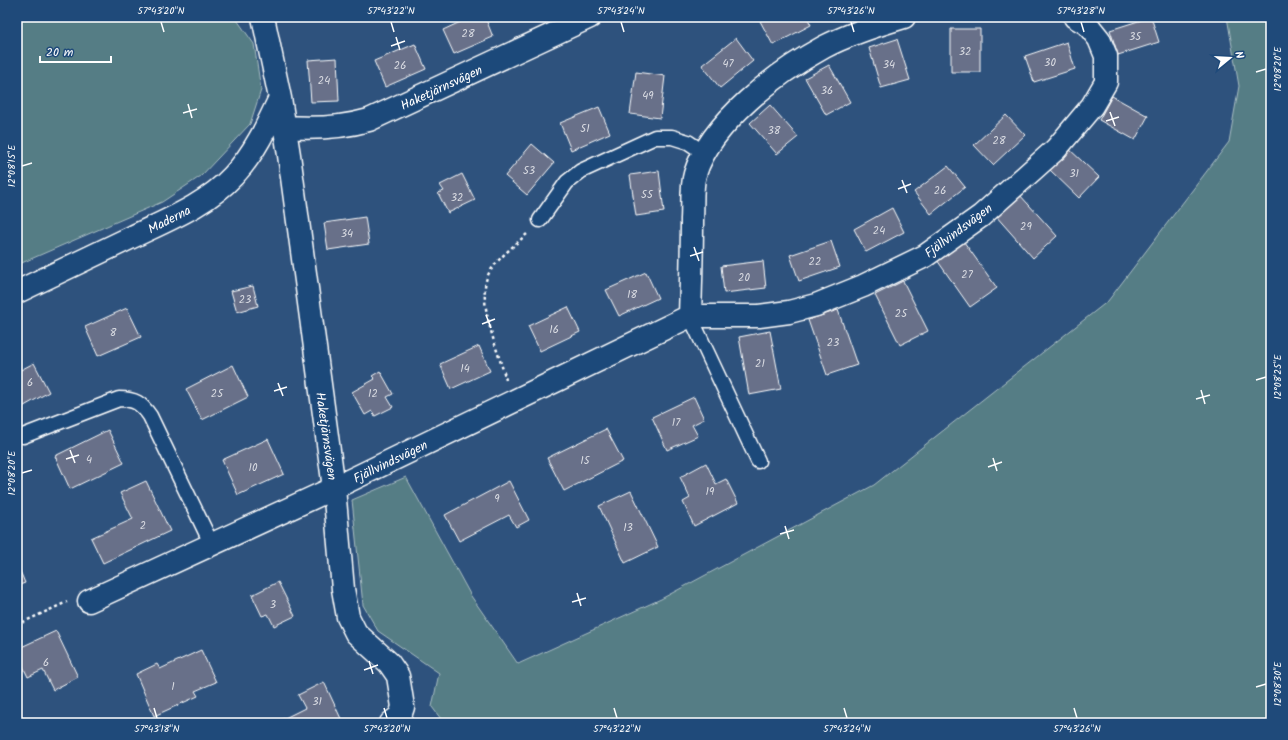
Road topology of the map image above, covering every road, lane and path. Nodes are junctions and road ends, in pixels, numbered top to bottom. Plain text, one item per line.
1 (263, 17) edge
2 (590, 17) edge
3 (904, 17) edge
4 (1075, 17) edge
5 (280, 98) junction
6 (284, 127) junction
7 (703, 152) junction
8 (540, 220) joint
9 (17, 292) edge
10 (690, 316) junction
11 (513, 402) junction
12 (23, 436) dead end
13 (758, 461) dead end
14 (334, 488) junction
15 (212, 545) junction
16 (89, 601) joint
17 (17, 625) edge
18 (391, 723) edge

1 - 5 street, Haketjärnsvägen
2 - 6 street, Haketjärnsvägen
3 - 7 street
4 - 10 street, Fjällvindsvägen
5 - 6 street, Haketjärnsvägen
5 - 9 street, Maderna
6 - 14 street, Haketjärnsvägen
7 - 8 lane
7 - 10 street
8 - 11 path
10 - 11 street, Fjällvindsvägen
10 - 13 lane
11 - 14 street, Fjällvindsvägen
12 - 15 lane
14 - 15 street, Fjällvindsvägen
14 - 18 street, Haketjärnsvägen
15 - 16 street, Fjällvindsvägen
16 - 17 path

